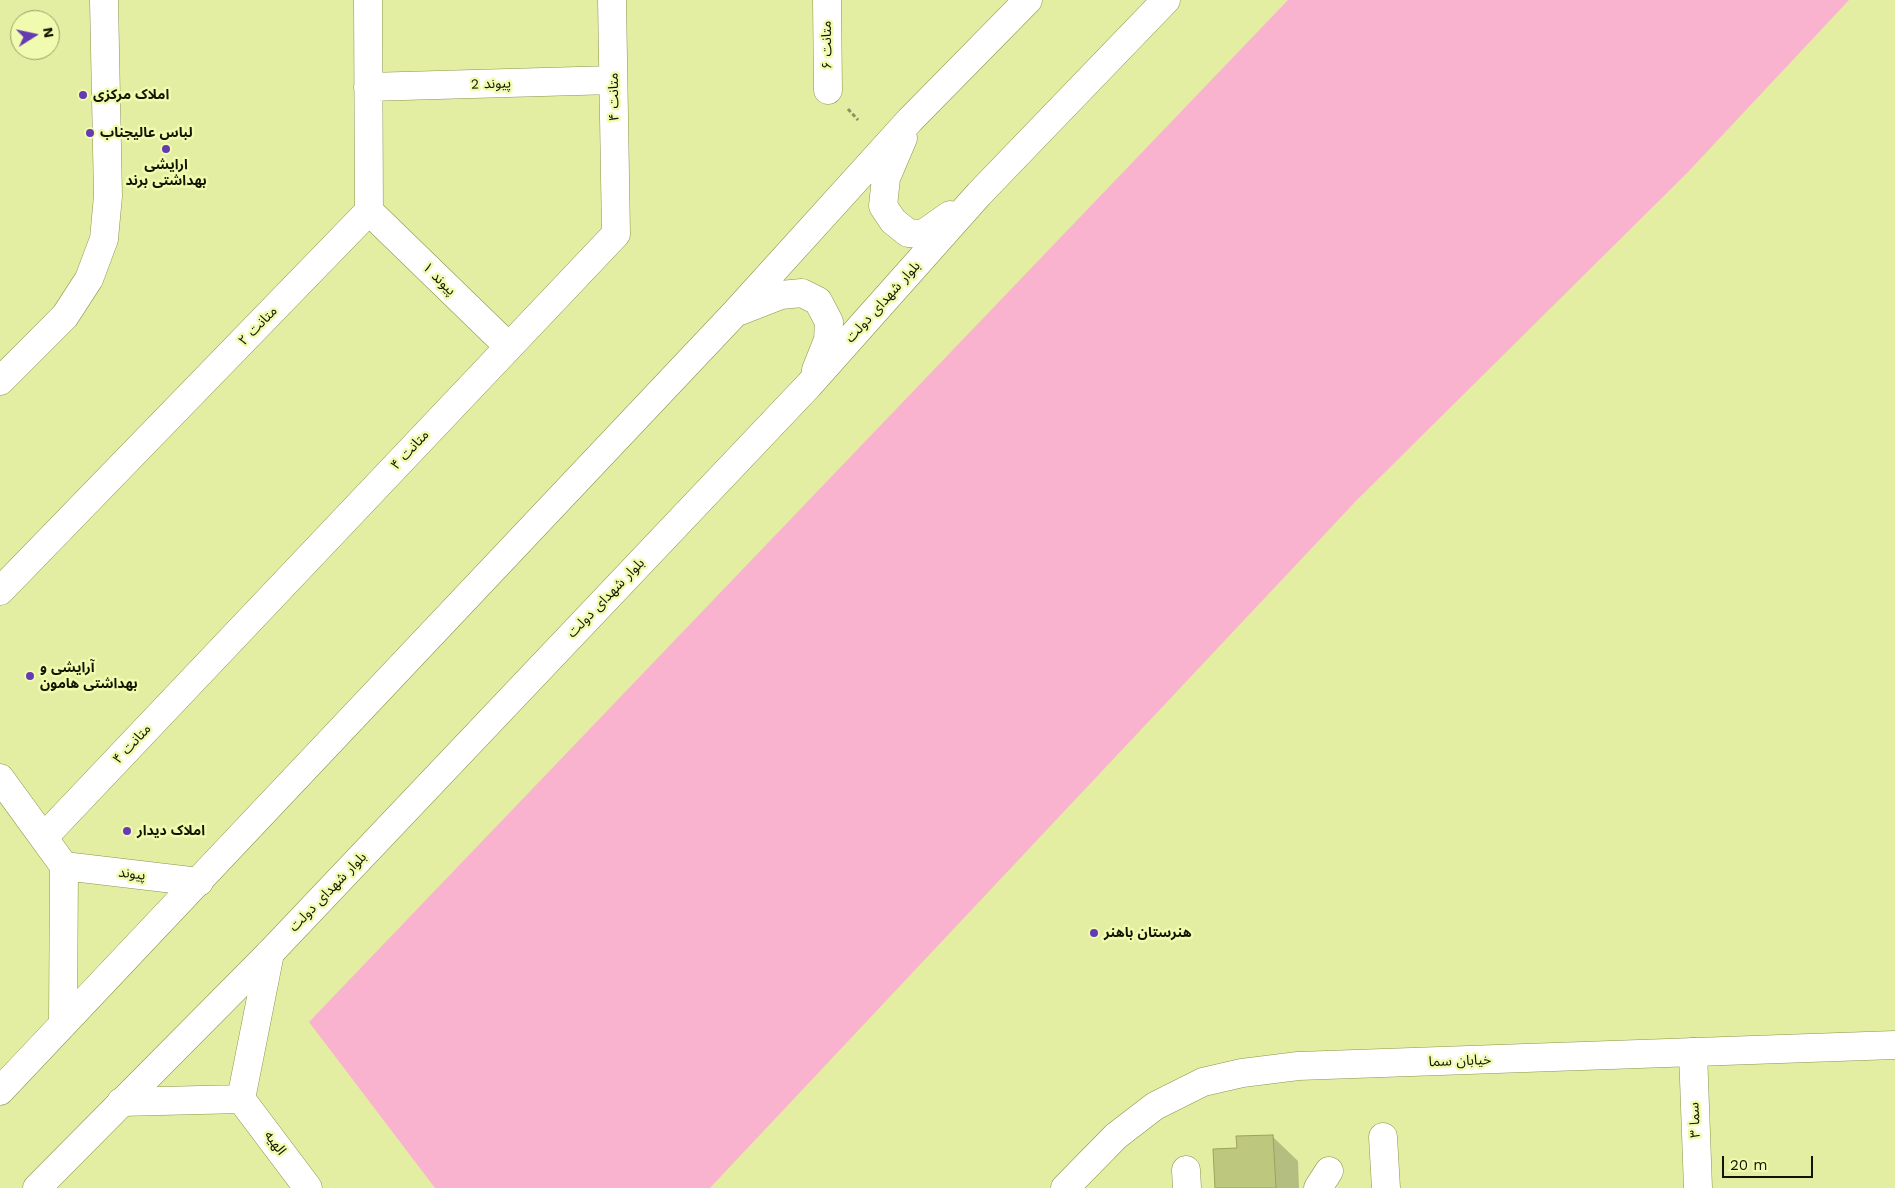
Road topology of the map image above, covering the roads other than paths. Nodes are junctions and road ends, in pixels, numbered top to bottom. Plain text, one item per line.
1 (104, 0) edge
2 (368, 0) edge
3 (612, 0) edge
4 (827, 0) edge
5 (1028, 0) edge
6 (1166, 0) edge
7 (614, 80) junction
8 (368, 87) junction
9 (828, 90) dead end
10 (910, 120) junction
11 (979, 194) junction
12 (369, 212) junction
13 (735, 313) junction
14 (508, 346) junction
15 (0, 381) edge
16 (809, 385) junction
17 (0, 592) edge
18 (0, 778) edge
19 (44, 837) junction
20 (64, 866) junction
21 (199, 882) junction
22 (270, 952) junction
23 (62, 1023) junction
24 (1895, 1045) edge
25 (1693, 1052) junction
26 (0, 1091) edge
27 (241, 1099) junction
28 (121, 1102) junction
29 (1383, 1137) dead end
30 (38, 1188) edge
31 (308, 1188) edge
32 (1065, 1188) edge
33 (1386, 1188) edge
34 (1698, 1188) edge

1 - 15 street
2 - 8 street
3 - 7 street, متانت ۴
4 - 9 street, متانت ۶
5 - 10 street
6 - 11 street, بلوار شهدای دولت
7 - 8 street, پیوند 2
7 - 14 street, متانت ۴
8 - 12 street
10 - 11 street
10 - 13 street
11 - 16 street, بلوار شهدای دولت
12 - 14 street, پیوند ۱
12 - 17 street, متانت ۲
13 - 16 street
13 - 21 street
14 - 19 street, متانت ۴
16 - 22 street, بلوار شهدای دولت
18 - 19 street
19 - 20 street
20 - 21 street, پیوند
20 - 23 street
21 - 23 street
22 - 27 street
22 - 28 street, بلوار شهدای دولت
23 - 26 street
24 - 25 street, خیابان سما
25 - 32 street, خیابان سما
25 - 34 street, سما ۳
27 - 28 street
27 - 31 street, الهیه
28 - 30 street, بلوار شهدای دولت
29 - 33 street

